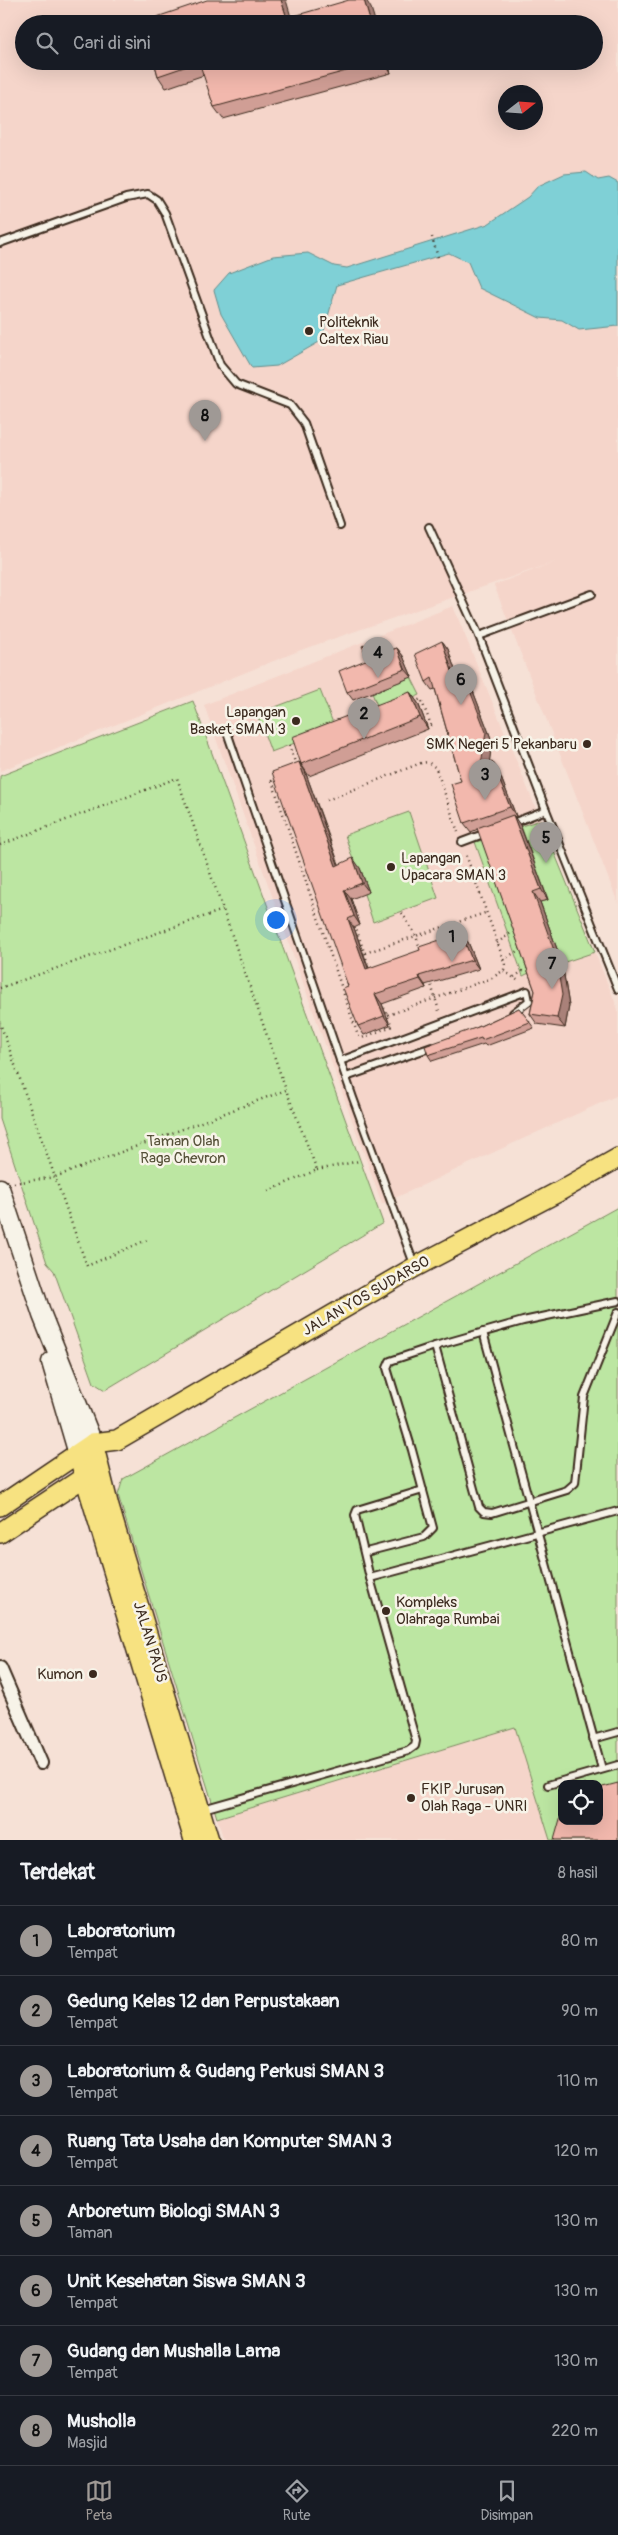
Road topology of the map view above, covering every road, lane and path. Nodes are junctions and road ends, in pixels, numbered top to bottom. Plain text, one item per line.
1 (432, 237) dead end
2 (0, 242) edge
3 (438, 261) dead end
4 (340, 526) dead end
5 (429, 528) dead end
6 (592, 594) dead end
7 (479, 636) junction
8 (413, 702) edge
9 (422, 728) dead end
10 (227, 732) dead end
11 (299, 745) edge
12 (298, 771) edge
13 (281, 778) edge
14 (327, 800) dead end
15 (546, 810) junction
16 (500, 828) edge
17 (491, 831) edge
18 (462, 842) junction
19 (0, 845) edge
20 (223, 910) junction
21 (486, 912) junction
22 (402, 913) dead end
23 (354, 922) edge
24 (513, 922) edge
25 (516, 930) junction
26 (416, 936) junction
27 (497, 943) junction
28 (522, 948) junction
29 (365, 953) junction
30 (421, 954) edge
31 (524, 955) edge
32 (503, 960) junction
33 (527, 962) edge
34 (504, 970) junction
35 (514, 977) junction
36 (373, 978) edge
37 (430, 981) edge
38 (0, 988) edge
39 (618, 989) edge
40 (526, 991) junction
41 (379, 995) edge
42 (435, 998) junction
43 (388, 1015) junction
44 (506, 1017) edge
45 (442, 1022) junction
46 (0, 1023) edge
47 (435, 1045) edge
48 (340, 1061) junction
49 (346, 1077) junction
50 (286, 1090) junction
51 (618, 1158) edge
52 (359, 1160) dead end
53 (317, 1170) junction
54 (56, 1178) junction
55 (5, 1186) edge
56 (268, 1191) dead end
57 (149, 1239) dead end
58 (415, 1266) junction
59 (618, 1301) edge
60 (618, 1312) edge
61 (42, 1314) junction
62 (483, 1332) junction
63 (435, 1346) junction
64 (117, 1440) junction
65 (93, 1443) junction
66 (78, 1454) junction
67 (92, 1471) junction
68 (423, 1490) junction
69 (528, 1502) junction
70 (0, 1506) edge
71 (618, 1511) edge
72 (0, 1533) edge
73 (536, 1534) junction
74 (366, 1552) junction
75 (370, 1578) junction
76 (0, 1668) edge
77 (618, 1732) edge
78 (593, 1739) junction
79 (41, 1764) dead end
80 (618, 1765) edge
81 (602, 1769) junction
82 (548, 1785) dead end
83 (200, 1810) junction
84 (194, 1840) edge
85 (209, 1840) edge

1 - 3 path
2 - 4 lane
5 - 7 lane
6 - 7 lane
7 - 15 lane
8 - 9 path
10 - 48 lane
11 - 12 path
13 - 43 path
14 - 18 path
15 - 16 lane
15 - 39 lane
17 - 18 lane
18 - 21 path
19 - 20 path
20 - 38 path
20 - 50 path
21 - 26 path
21 - 27 path
22 - 26 path
23 - 29 path
24 - 25 path
25 - 27 path
25 - 28 path
26 - 29 path
26 - 30 path
27 - 32 path
28 - 31 path
28 - 32 path
29 - 36 path
32 - 34 path
33 - 35 path
34 - 35 path
34 - 42 path
35 - 40 path
37 - 42 path
40 - 44 lane
40 - 45 lane
41 - 43 path
42 - 43 path
42 - 45 path
45 - 48 lane
46 - 54 path
47 - 49 lane
48 - 49 lane
49 - 58 lane
50 - 53 path
50 - 54 path
51 - 58 main road, JALAN YOS SUDARSO
52 - 53 path
53 - 56 path
54 - 55 path
54 - 57 path
55 - 61 main road
58 - 64 main road, JALAN YOS SUDARSO
59 - 62 lane
60 - 69 lane
61 - 65 main road
61 - 66 main road
62 - 63 lane
62 - 69 lane
63 - 68 lane
63 - 69 lane
64 - 65 main road, JALAN YOS SUDARSO
64 - 67 main road, JALAN YOS SUDARSO
65 - 66 main road, JALAN YOS SUDARSO
65 - 67 main road, JALAN PAUS
66 - 67 main road, JALAN PAUS
66 - 70 main road, JALAN YOS SUDARSO
67 - 72 main road, JALAN YOS SUDARSO
67 - 83 main road, JALAN PAUS
67 - 84 main road, JALAN PAUS
68 - 74 lane
68 - 74 lane
69 - 73 lane
71 - 73 lane
73 - 75 lane
73 - 78 lane
74 - 75 lane
75 - 83 lane
76 - 79 street
77 - 78 lane
78 - 81 lane
80 - 81 lane
81 - 82 lane
83 - 85 main road, JALAN PAUS

